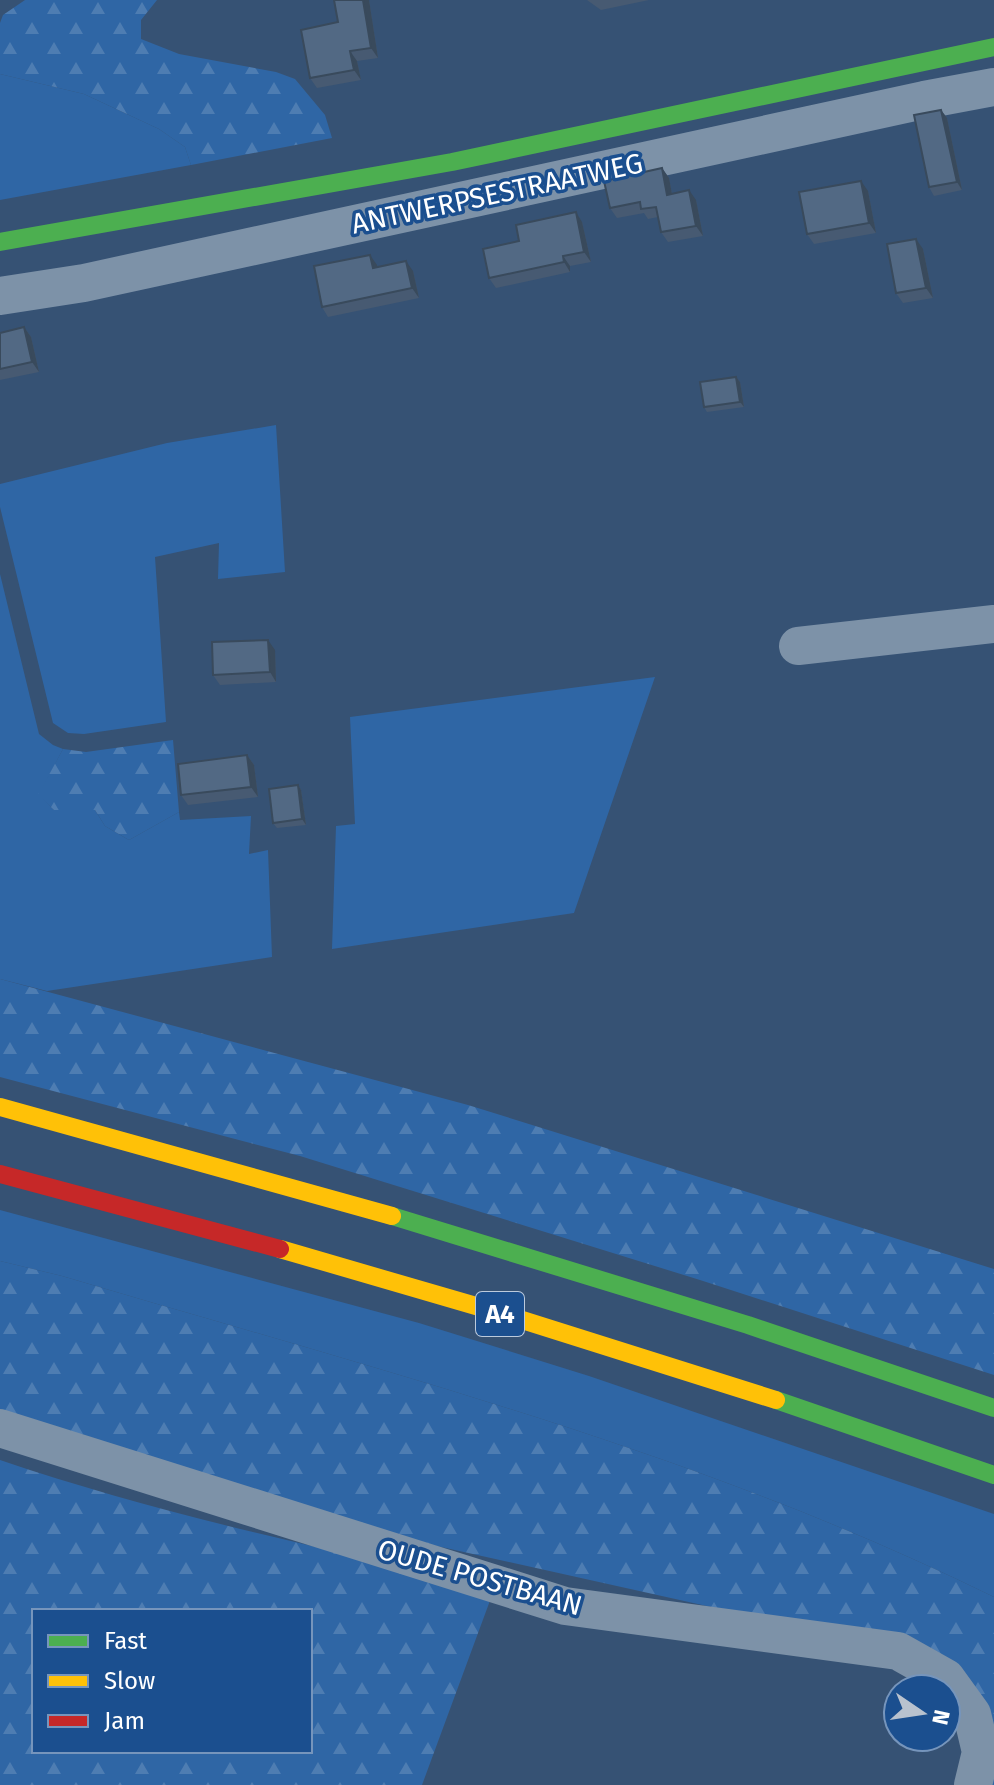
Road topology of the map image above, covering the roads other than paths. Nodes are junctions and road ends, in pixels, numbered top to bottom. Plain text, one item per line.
1 (994, 47) edge
2 (994, 87) edge
3 (0, 242) edge
4 (0, 296) edge
5 (994, 624) edge
6 (798, 646) dead end
7 (0, 1107) edge
8 (0, 1174) edge
9 (994, 1408) edge
10 (0, 1428) edge
11 (994, 1475) edge
12 (973, 1785) edge

1 - 3 main road, ANTWERPSESTRAATWEG
2 - 4 street, ANTWERPSESTRAATWEG
5 - 6 street
7 - 9 main road, A4
8 - 11 main road, A4
10 - 12 street, OUDE POSTBAAN

